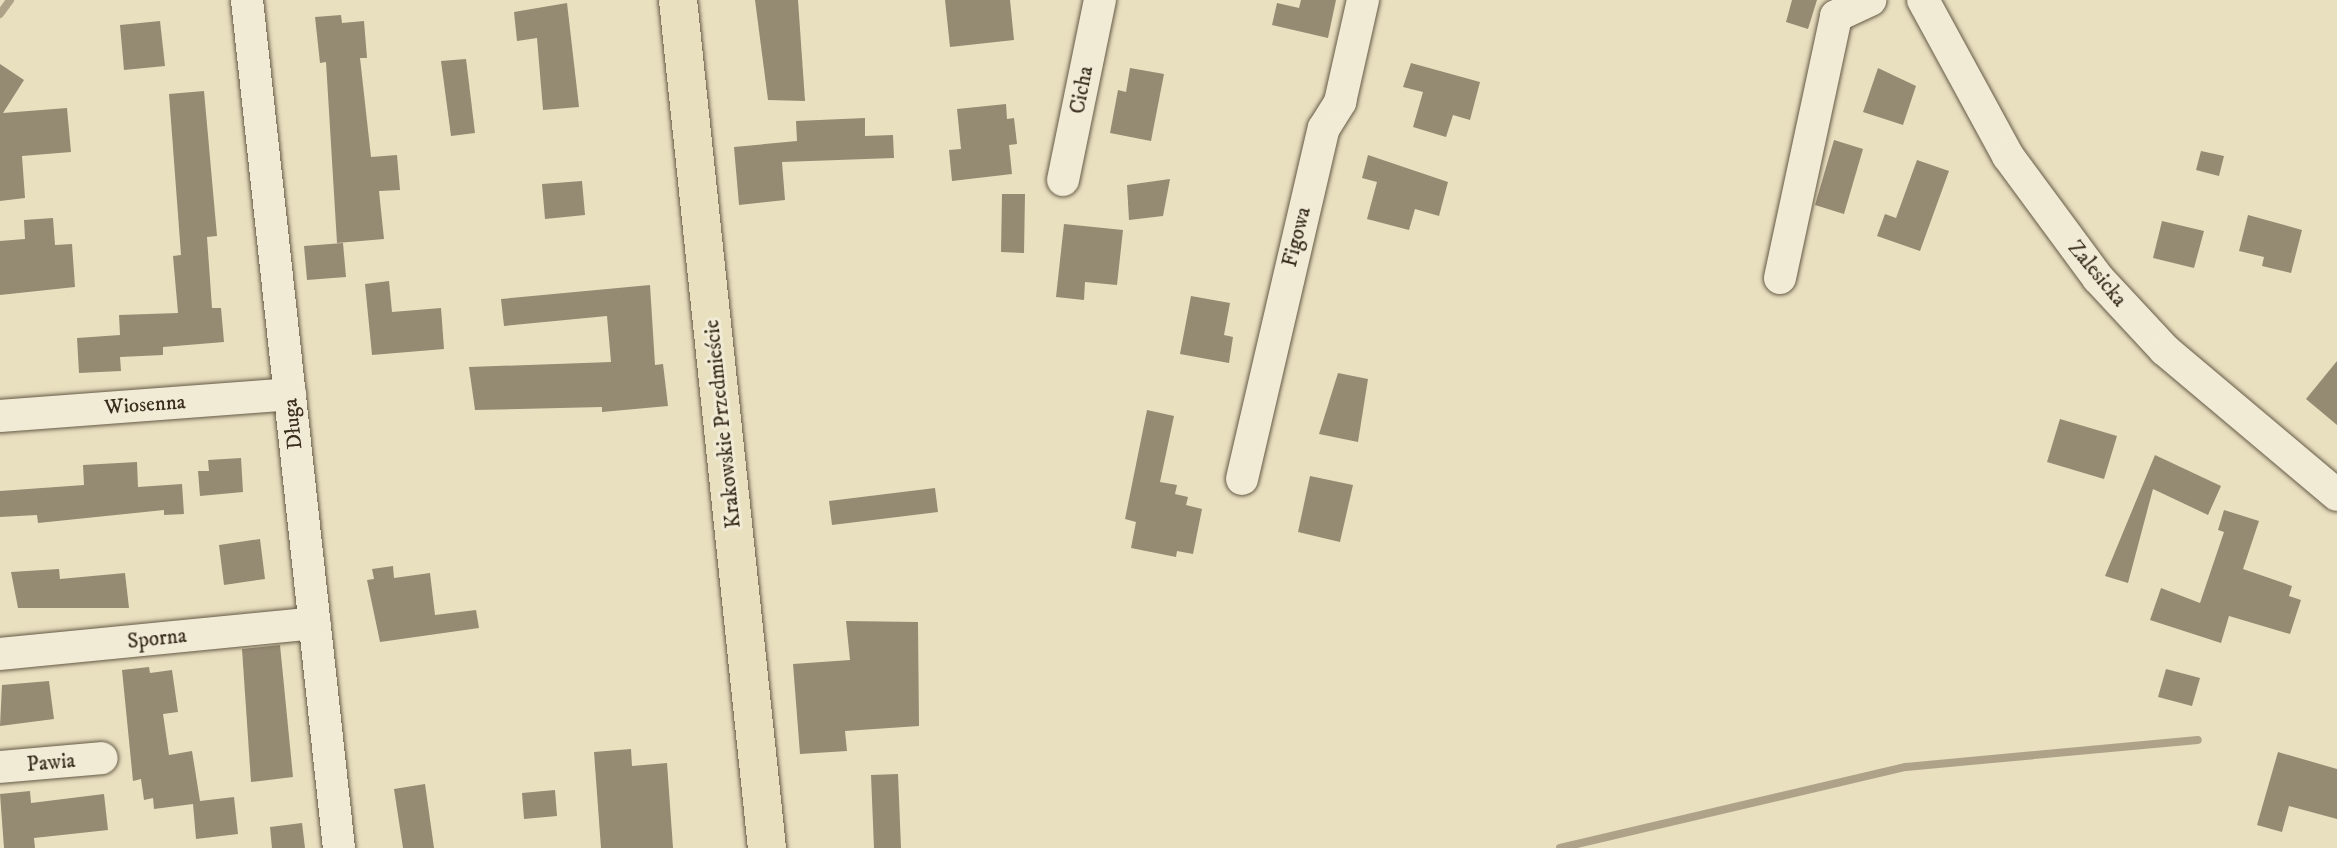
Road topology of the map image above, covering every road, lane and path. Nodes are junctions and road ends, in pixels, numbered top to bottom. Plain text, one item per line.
1 (247, 0) edge
2 (678, 0) edge
3 (1100, 0) edge
4 (1363, 0) edge
5 (1871, 0) edge
6 (1923, 0) edge
7 (1063, 180) dead end
8 (1780, 278) dead end
9 (290, 394) junction
10 (0, 416) edge
11 (1242, 479) dead end
12 (2337, 495) edge
13 (314, 623) junction
14 (0, 654) edge
15 (102, 758) dead end
16 (0, 767) edge
17 (339, 848) edge
18 (767, 848) edge

1 - 9 street, Długa
2 - 18 main road, Krakowskie Przedmieście
3 - 7 street, Cicha
4 - 11 street, Figowa
5 - 8 street
6 - 12 street, Zalesicka
9 - 10 street, Wiosenna
9 - 13 street, Długa
13 - 14 street, Sporna
13 - 17 street, Długa
15 - 16 street, Pawia

